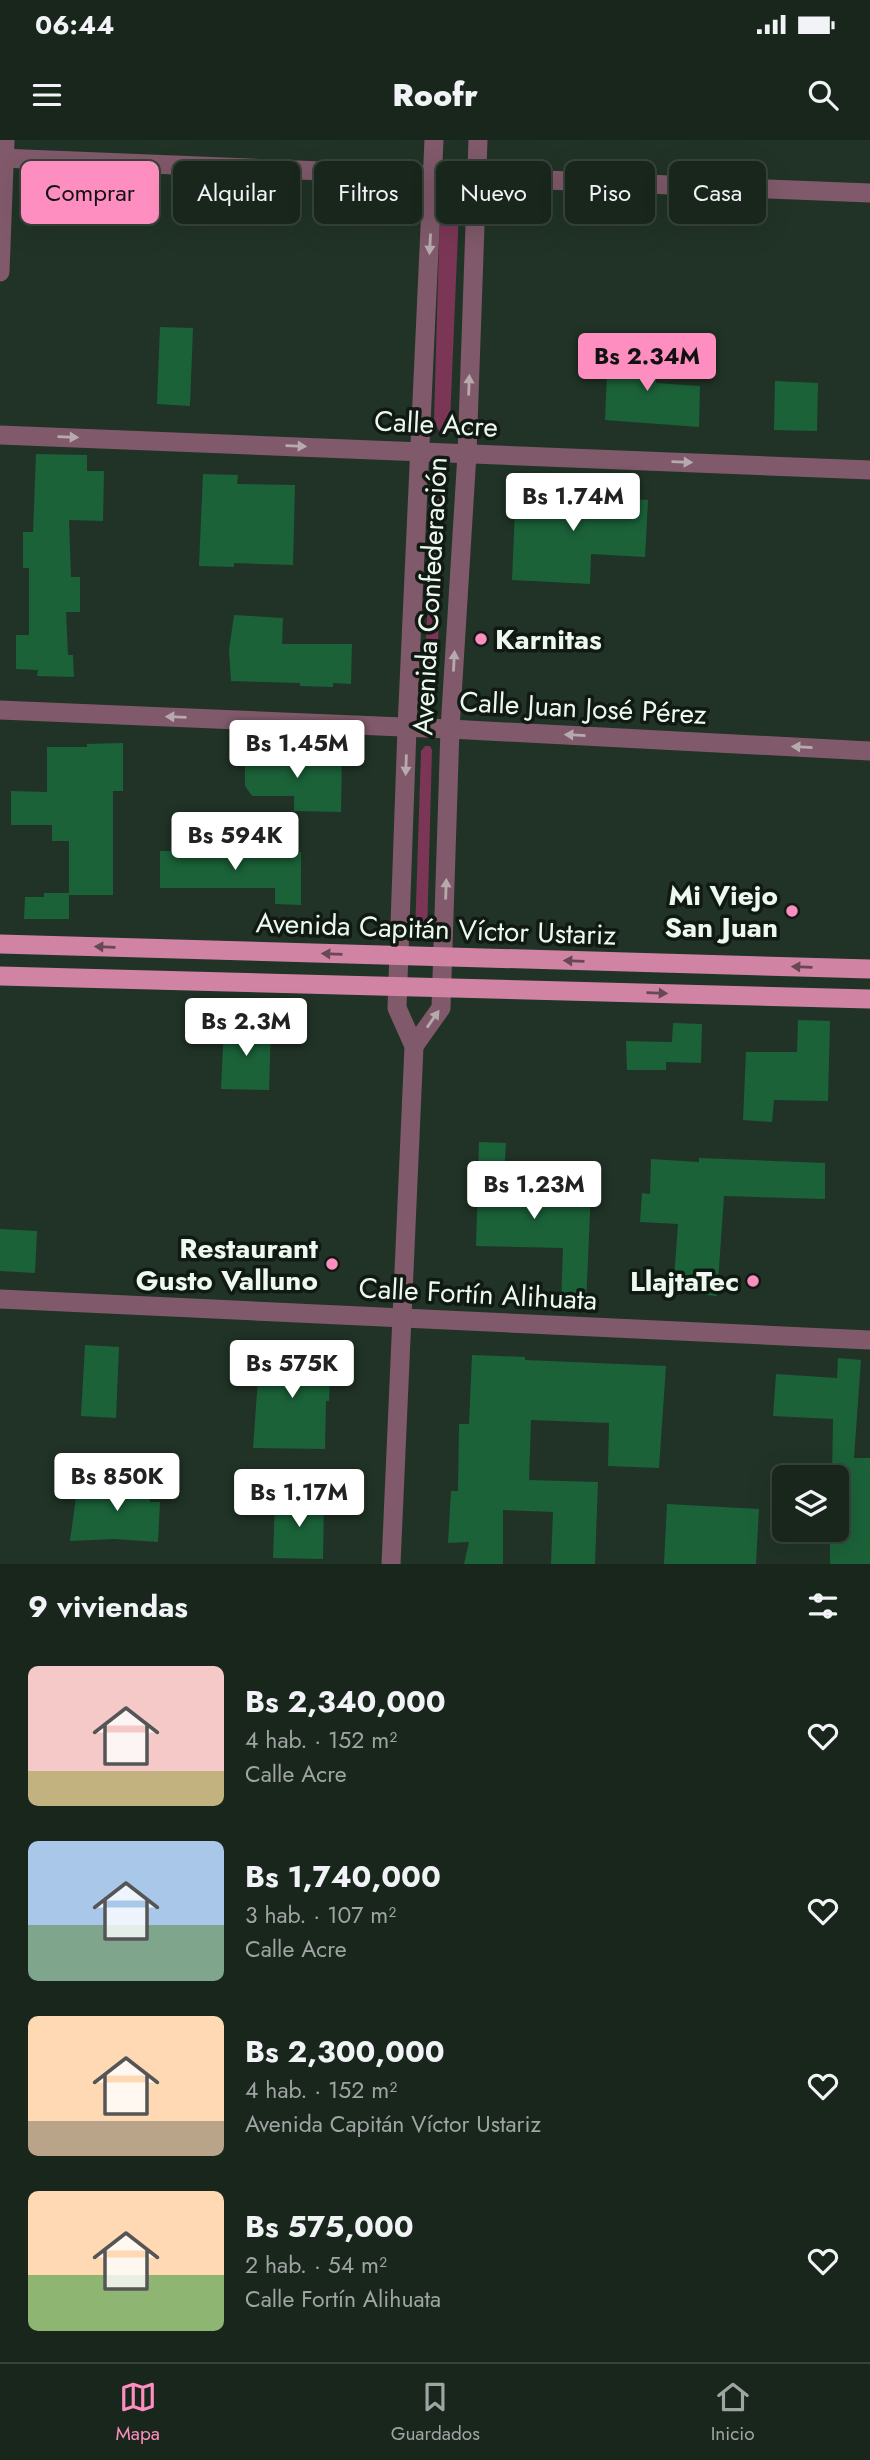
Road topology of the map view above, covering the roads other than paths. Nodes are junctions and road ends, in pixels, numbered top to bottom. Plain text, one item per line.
1 (434, 140) edge
2 (478, 140) edge
3 (3, 152) edge
4 (477, 161) edge
5 (433, 176) junction
6 (436, 176) edge
7 (551, 182) edge
8 (870, 193) edge
9 (475, 224) edge
10 (0, 272) edge
11 (0, 435) edge
12 (420, 451) junction
13 (467, 454) junction
14 (870, 470) edge
15 (0, 710) edge
16 (407, 727) junction
17 (450, 729) junction
18 (870, 751) edge
19 (0, 944) edge
20 (400, 956) junction
21 (443, 957) junction
22 (870, 969) edge
23 (0, 976) edge
24 (399, 987) junction
25 (442, 988) junction
26 (870, 999) edge
27 (414, 1046) junction
28 (0, 1299) edge
29 (402, 1319) junction
30 (870, 1340) edge
31 (391, 1564) edge

1 - 5 street, Avenida Confederación
2 - 4 street, Avenida Confederación
3 - 5 street
3 - 10 street
5 - 6 street
5 -> 12 street, Avenida Confederación
7 - 8 street
13 -> 9 street, Avenida Confederación
11 -> 12 street, Calle Acre
12 - 13 street, Calle Acre
12 - 16 street, Avenida Confederación
13 -> 14 street, Calle Acre
17 -> 13 street, Avenida Confederación
16 -> 15 street, Calle Juan José Pérez
16 - 17 street, Calle Juan José Pérez
16 -> 20 street, Avenida Confederación
18 -> 17 street, Calle Juan José Pérez
21 -> 17 street, Avenida Confederación
20 -> 19 main road, Avenida Capitán Víctor Ustariz
20 - 21 main road, Avenida Capitán Víctor Ustariz
20 - 24 street, Avenida Confederación
22 -> 21 main road, Avenida Capitán Víctor Ustariz
21 - 25 street, Avenida Confederación
23 - 24 main road, Avenida Capitán Víctor Ustariz
24 - 25 main road, Avenida Capitán Víctor Ustariz
24 - 27 street, Avenida Confederación
25 -> 26 main road, Avenida Capitán Víctor Ustariz
27 -> 25 street, Avenida Confederación
27 - 29 street, Avenida Confederación
28 - 29 street, Calle Fortín Alihuata
29 - 30 street, Calle Fortín Alihuata
29 - 31 street, Avenida Confederación

